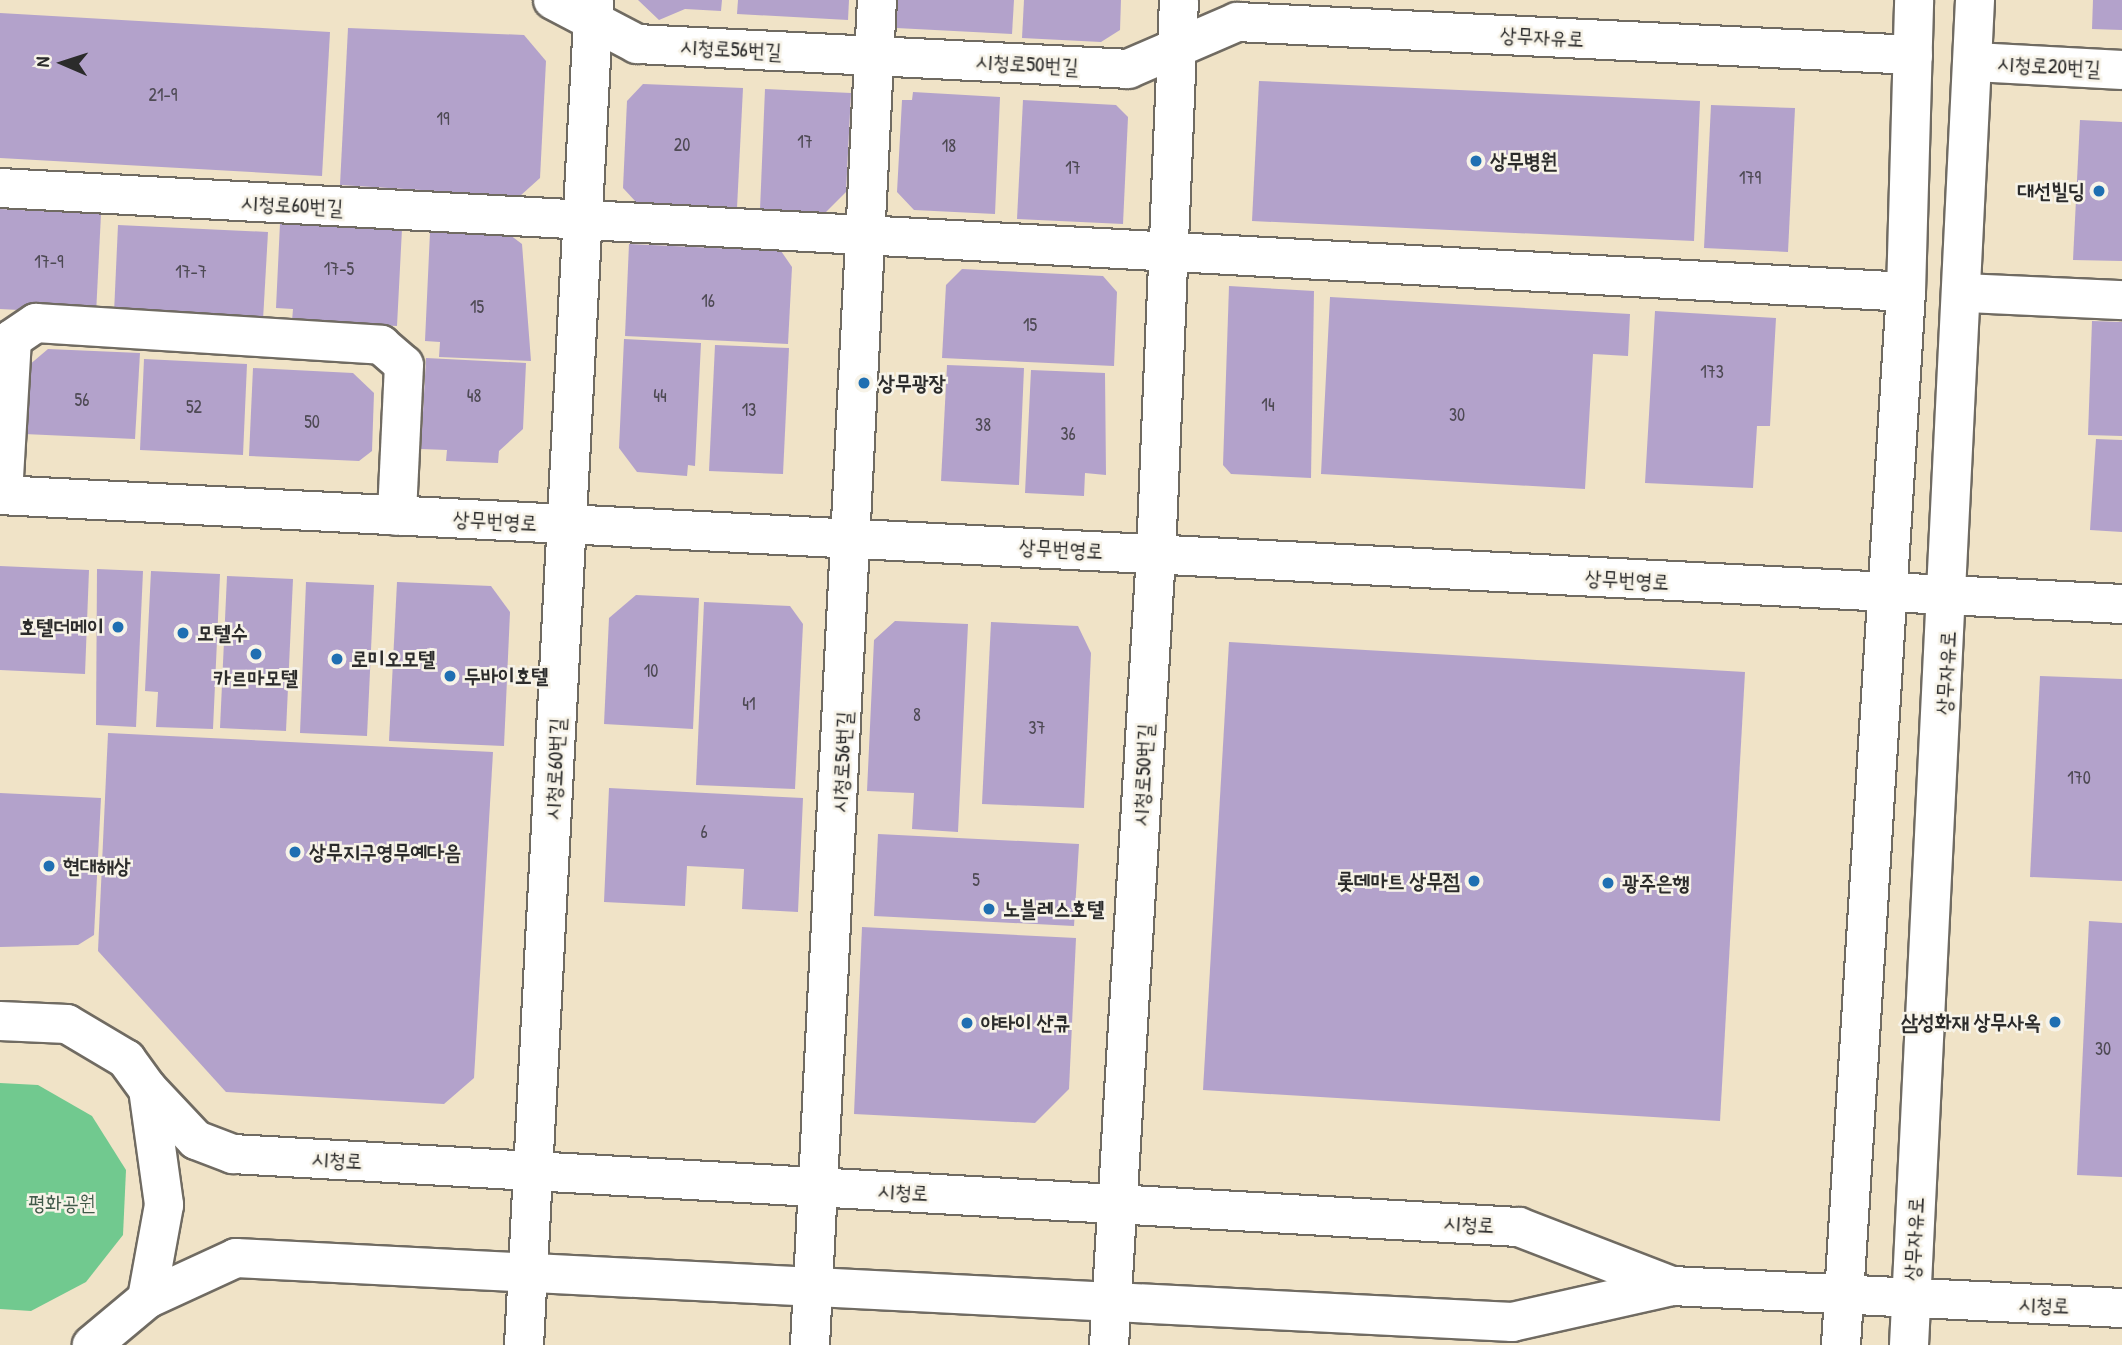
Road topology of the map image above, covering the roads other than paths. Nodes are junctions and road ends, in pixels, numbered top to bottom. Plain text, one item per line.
1 (553, 0) edge
2 (877, 0) edge
3 (1179, 0) edge
4 (1914, 0) edge
5 (1975, 0) edge
6 (593, 10) edge
7 (1177, 49) junction
8 (1913, 55) junction
9 (874, 56) junction
10 (1975, 62) junction
11 (2122, 70) edge
12 (0, 188) edge
13 (583, 223) junction
14 (866, 236) junction
15 (1169, 252) junction
16 (1906, 292) junction
17 (1965, 293) junction
18 (2122, 300) edge
19 (2, 495) edge
20 (397, 516) junction
21 (567, 524) junction
22 (855, 540) junction
23 (1156, 555) junction
24 (1888, 594) junction
25 (1950, 598) junction
26 (2122, 604) edge
27 (0, 1021) edge
28 (148, 1089) junction
29 (534, 1172) junction
30 (818, 1187) junction
31 (1118, 1203) junction
32 (528, 1274) junction
33 (1672, 1286) junction
34 (813, 1287) junction
35 (1843, 1296) junction
36 (147, 1298) junction
37 (1113, 1298) junction
38 (1911, 1299) junction
39 (2122, 1308) edge
40 (92, 1345) edge
41 (524, 1345) edge
42 (810, 1345) edge
43 (1109, 1345) edge
44 (1841, 1345) edge
45 (1909, 1345) edge

1 - 6 street
2 - 9 street, 시청로56번길
3 - 7 street, 시청로50번길
4 - 8 street
5 - 10 street, 상무자유로
6 - 9 street, 시청로56번길
6 - 13 street, 시청로60번길
7 - 8 street, 상무자유로
7 - 9 street, 시청로50번길
7 - 15 street, 시청로50번길
8 - 16 street
9 - 14 street, 시청로56번길
10 - 11 street, 시청로20번길
10 - 17 street, 상무자유로
12 - 13 street, 시청로60번길
13 - 14 street
13 - 21 street, 시청로60번길
14 - 15 street
14 - 22 street, 시청로56번길
15 - 16 street
15 - 23 street, 시청로50번길
16 - 24 street
17 - 18 street
17 - 25 street, 상무자유로
19 - 20 street, 상무번영로
19 - 20 street
20 - 21 street, 상무번영로
21 - 22 street, 상무번영로
21 - 29 street, 시청로60번길
22 - 23 street, 상무번영로
22 - 30 street, 시청로56번길
23 - 24 street, 상무번영로
23 - 31 street, 시청로50번길
24 - 25 street, 상무번영로
24 - 35 street
25 - 26 street, 상무번영로
25 - 38 street, 상무자유로
27 - 28 street, 시청로
28 - 29 street, 시청로
28 - 36 street, 시청로
29 - 30 street, 시청로
29 - 32 street, 시청로60번길
30 - 31 street, 시청로
30 - 34 street, 시청로56번길
31 - 33 street, 시청로
31 - 37 street, 시청로50번길
32 - 34 street, 시청로
32 - 36 street, 시청로
32 - 41 street, 시청로60번길
33 - 35 street, 시청로
33 - 37 street, 시청로
34 - 37 street, 시청로
34 - 42 street, 시청로56번길
35 - 38 street, 시청로
35 - 44 street
36 - 40 street, 시청로
37 - 43 street, 시청로50번길
38 - 39 street, 시청로
38 - 45 street, 상무자유로

